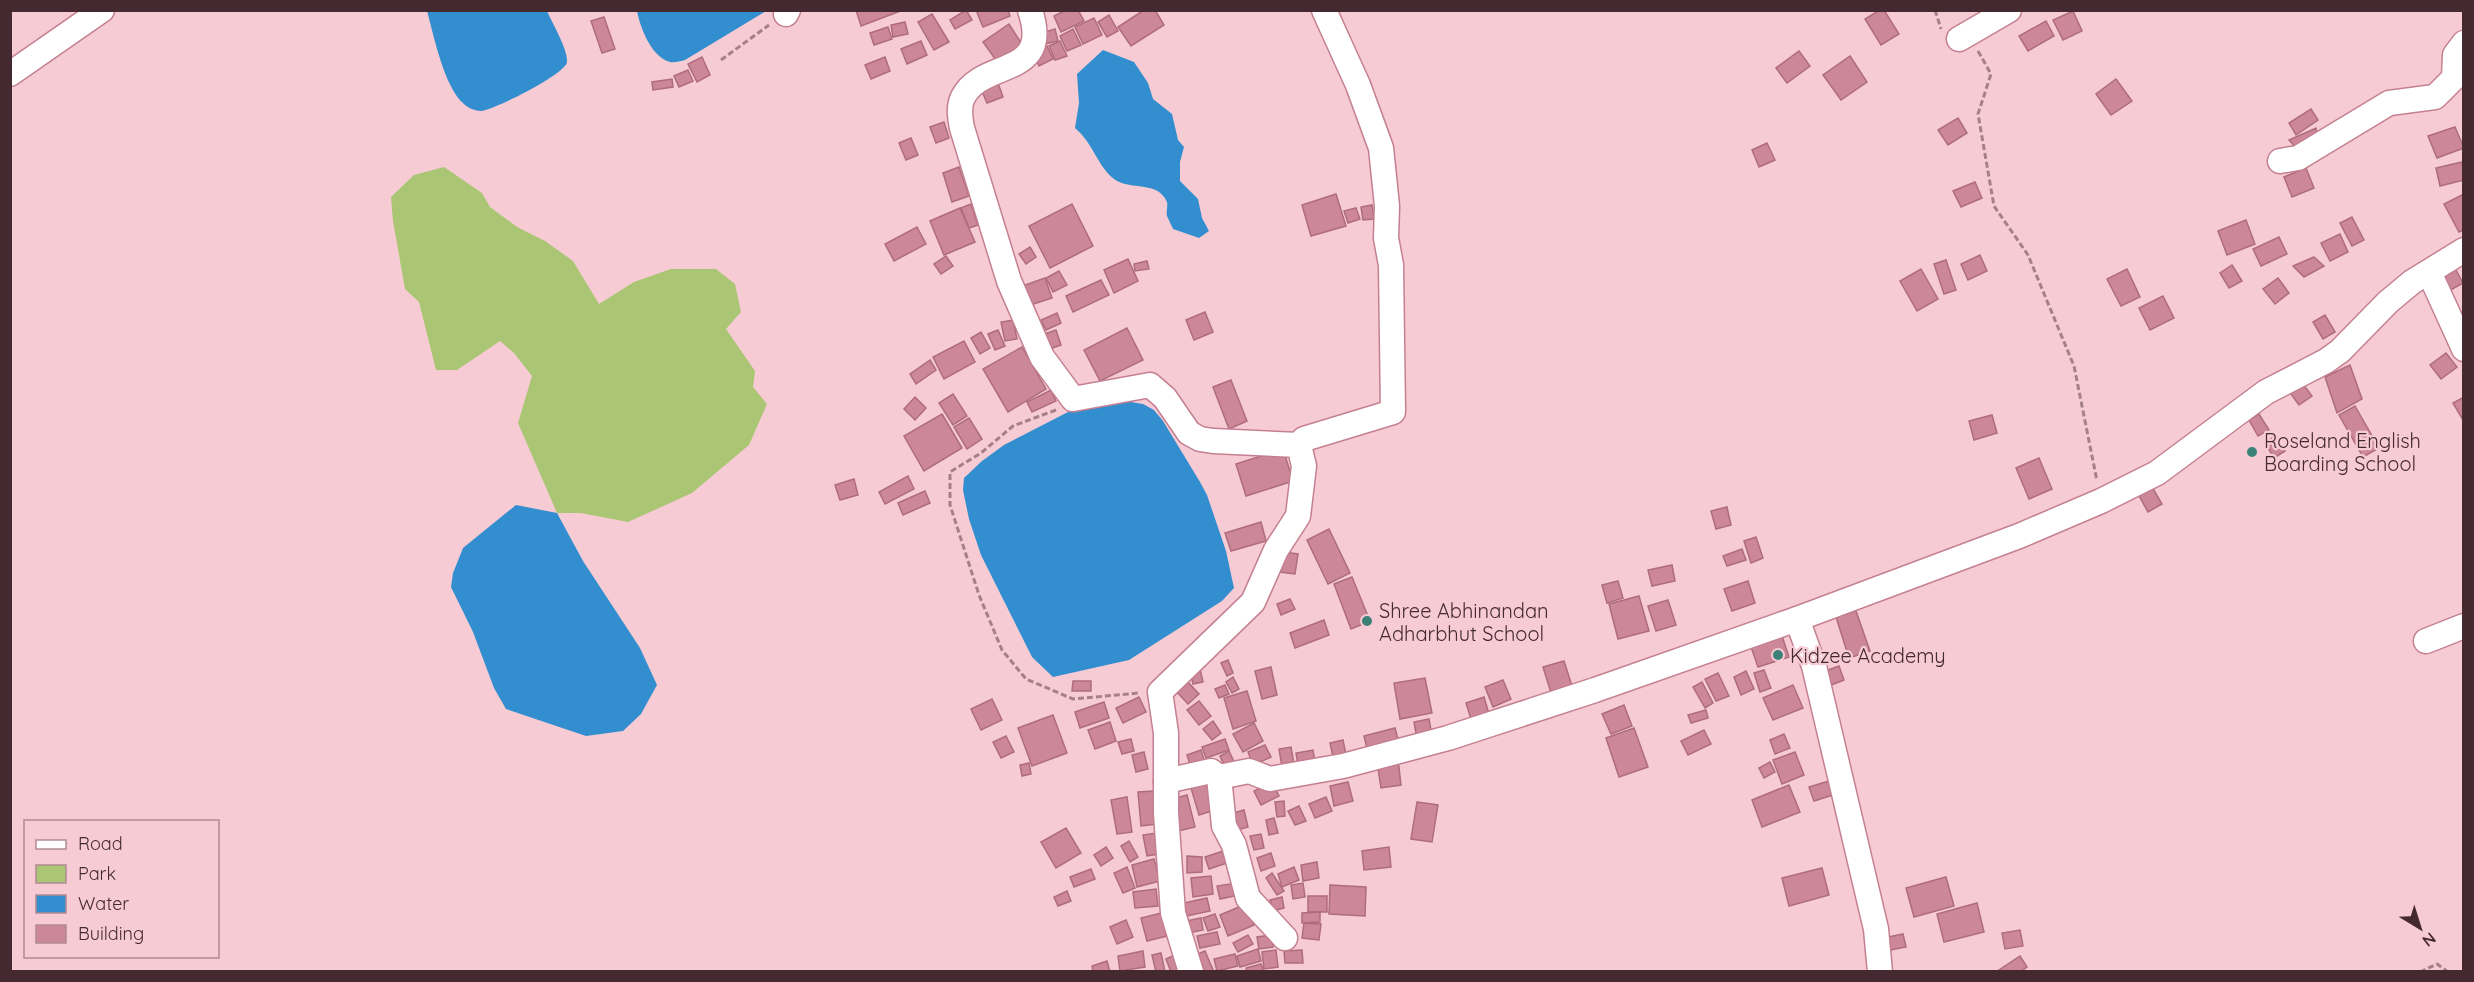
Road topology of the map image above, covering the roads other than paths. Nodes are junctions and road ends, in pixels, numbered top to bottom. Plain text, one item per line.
1 (102, 10) edge
2 (1030, 10) edge
3 (1324, 10) edge
4 (2009, 10) edge
5 (1959, 39) road end
6 (2463, 42) edge
7 (10, 74) edge
8 (2280, 161) dead end
9 (2463, 250) edge
10 (2429, 272) junction
11 (2463, 349) edge
12 (1299, 445) junction
13 (1797, 619) junction
14 (2463, 626) edge
15 (2426, 641) dead end
16 (1219, 777) junction
17 (1166, 781) junction
18 (1285, 938) dead end
19 (1191, 972) edge
20 (1880, 972) edge

1 - 7 street
2 - 12 street
3 - 12 street
4 - 5 street
6 - 8 street
9 - 10 street
10 - 11 street
10 - 13 street
12 - 17 street
13 - 16 street
13 - 20 street
14 - 15 street
16 - 17 street
16 - 18 street
17 - 19 street

